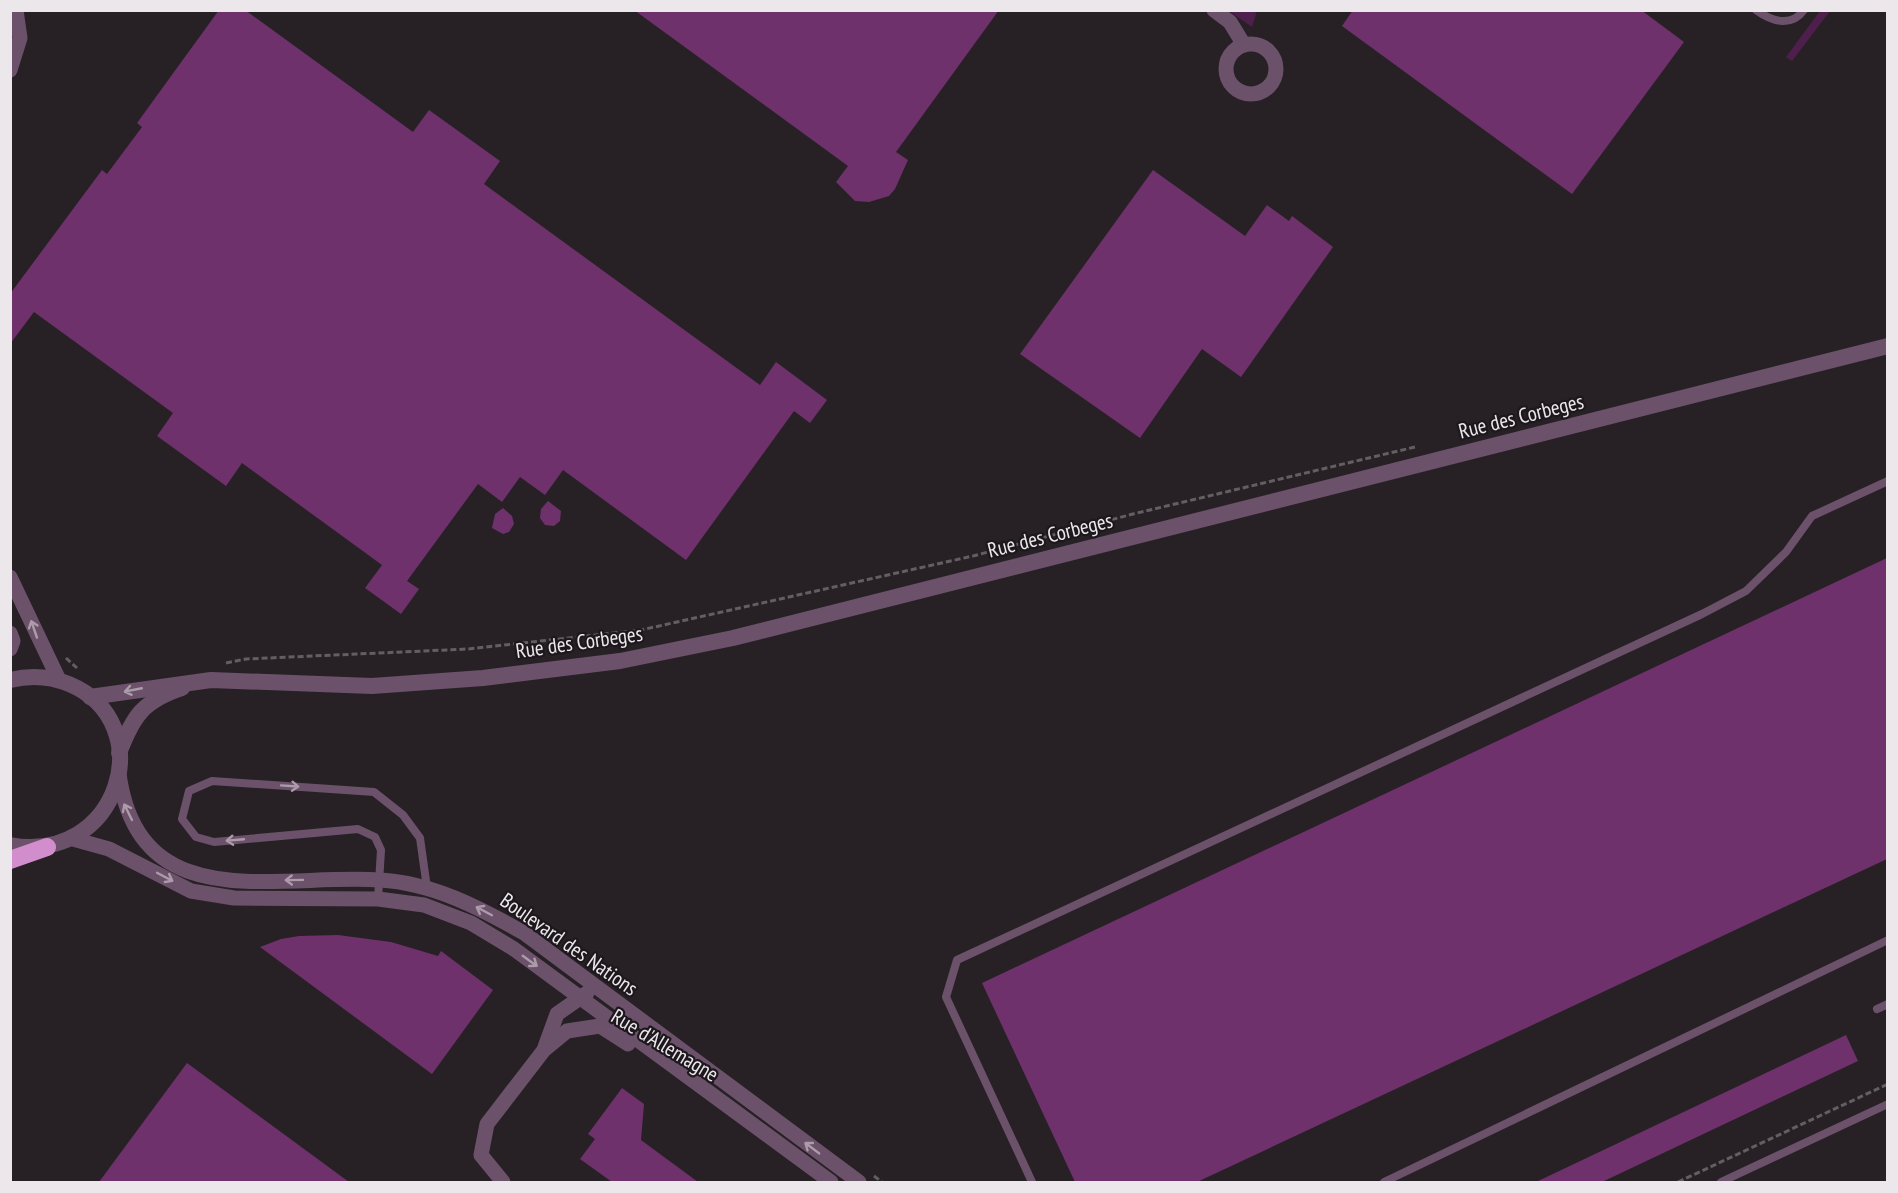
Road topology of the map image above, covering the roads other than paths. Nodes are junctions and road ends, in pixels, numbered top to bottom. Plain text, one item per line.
1 (16, 10) edge
2 (1214, 10) edge
3 (1756, 10) edge
4 (1804, 10) edge
5 (1244, 45) dead end
6 (10, 70) edge
7 (1887, 346) edge
8 (1887, 481) edge
9 (10, 577) edge
10 (10, 633) edge
11 (10, 650) edge
12 (10, 680) edge
13 (59, 680) junction
14 (212, 680) junction
15 (90, 697) junction
16 (119, 753) junction
17 (119, 774) junction
18 (73, 839) junction
19 (10, 844) edge
20 (47, 847) junction
21 (10, 860) edge
22 (381, 880) junction
23 (428, 888) junction
24 (378, 899) junction
25 (1887, 940) edge
26 (579, 997) junction
27 (1887, 1004) edge
28 (1877, 1009) dead end
29 (544, 1050) junction
30 (715, 1075) junction
31 (1887, 1104) edge
32 (732, 1110) junction
33 (503, 1182) edge
34 (831, 1182) edge
35 (859, 1182) edge
36 (1032, 1182) edge
37 (1384, 1182) edge
38 (1720, 1182) edge

1 - 6 street
2 - 5 street
3 - 4 lane
7 - 14 street, Rue des Corbeges
8 - 36 lane
13 -> 9 street
10 - 11 street
12 - 13 street
13 - 15 street
14 -> 15 street, Rue des Corbeges
14 - 16 street, Rue des Corbeges
15 - 16 street
16 - 17 street
17 - 18 street
22 -> 17 street, Boulevard des Nations
18 - 20 street
18 -> 24 street, Boulevard des Nations
19 - 20 street
20 - 21 highway
22 - 23 street, Boulevard des Nations
22 -> 23 lane
22 - 24 lane
30 -> 23 street, Boulevard des Nations
24 -> 26 street, Boulevard des Nations
25 - 37 lane
26 - 29 street, Rue d'Allemagne
26 - 30 street, Rue d'Allemagne
26 - 32 street, Boulevard des Nations
27 - 28 lane
29 - 32 street, Rue d'Allemagne
29 - 33 street, Rue d'Allemagne
35 -> 30 street, Boulevard des Nations
31 - 38 lane
32 - 34 street, Boulevard des Nations

